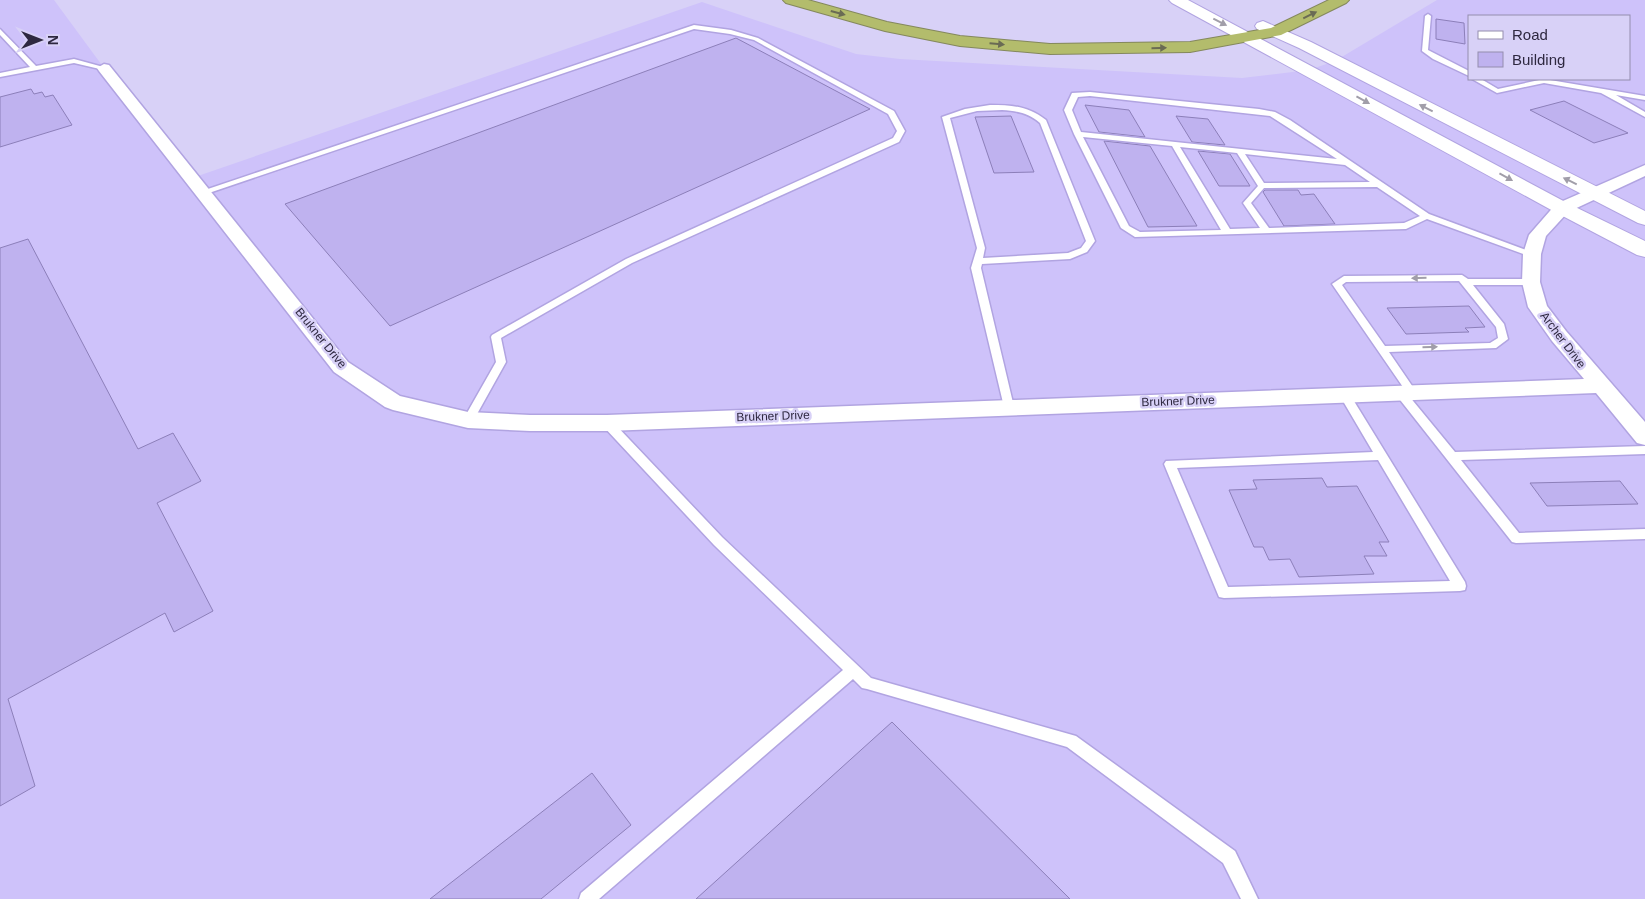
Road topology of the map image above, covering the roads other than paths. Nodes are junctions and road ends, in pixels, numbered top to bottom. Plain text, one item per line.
1 (791, 0) edge
2 (1177, 0) edge
3 (1341, 0) edge
4 (1428, 16) dead end
5 (1250, 28) junction
6 (0, 31) edge
7 (1275, 32) junction
8 (34, 68) junction
9 (104, 68) joint
10 (1468, 73) edge
11 (0, 75) edge
12 (1478, 80) edge
13 (1603, 91) junction
14 (1645, 98) edge
15 (1645, 115) edge
16 (1078, 134) junction
17 (1174, 144) junction
18 (1239, 152) junction
19 (1349, 163) junction
20 (1645, 170) edge
21 (1380, 184) junction
22 (1262, 186) junction
23 (203, 192) junction
24 (1595, 193) junction
25 (1562, 208) junction
26 (1426, 216) junction
27 (1645, 219) edge
28 (1266, 230) junction
29 (1227, 232) junction
30 (1645, 250) edge
31 (1532, 254) junction
32 (978, 261) junction
33 (1466, 282) junction
34 (1531, 282) junction
35 (1381, 349) junction
36 (1600, 386) junction
37 (1406, 393) junction
38 (1345, 396) junction
39 (1009, 407) junction
40 (468, 420) junction
41 (607, 423) junction
42 (1645, 437) edge
43 (1645, 450) edge
44 (1382, 456) junction
45 (1452, 456) junction
46 (1645, 534) edge
47 (853, 670) junction
48 (587, 899) edge
49 (1250, 899) edge

1 -> 5 highway
2 -> 5 main road
7 -> 3 highway
4 - 10 lane
5 - 7 main road
5 -> 25 main road
6 - 8 lane
24 -> 7 main road
8 - 9 lane
8 - 11 lane
9 - 23 street, Brukner Drive
12 - 13 lane
13 - 14 lane
13 - 15 lane
16 - 17 lane
16 - 19 lane
16 - 29 lane
17 - 18 lane
17 - 29 lane
18 - 19 lane
18 - 22 lane
19 - 21 lane
20 - 24 street, Archer Drive
21 - 22 lane
21 - 26 lane
22 - 28 lane
23 - 40 street, Brukner Drive
23 - 40 lane
24 - 25 street, Archer Drive
24 - 27 main road
25 - 30 main road
25 - 31 street, Archer Drive
26 - 28 lane
26 - 31 lane
28 - 29 lane
31 - 34 street, Archer Drive
32 - 32 lane
32 - 39 lane
33 - 34 lane
35 -> 33 lane
33 -> 35 lane
34 - 36 street, Archer Drive
35 - 37 lane
36 - 37 street, Brukner Drive
36 - 42 street, Archer Drive
37 - 38 street, Brukner Drive
37 - 45 lane
38 - 39 street, Brukner Drive
38 - 44 lane
39 - 41 street, Brukner Drive
40 - 41 street, Brukner Drive
41 - 47 lane
43 - 45 lane
44 - 44 lane
45 - 46 lane
47 - 48 lane
47 - 49 lane

